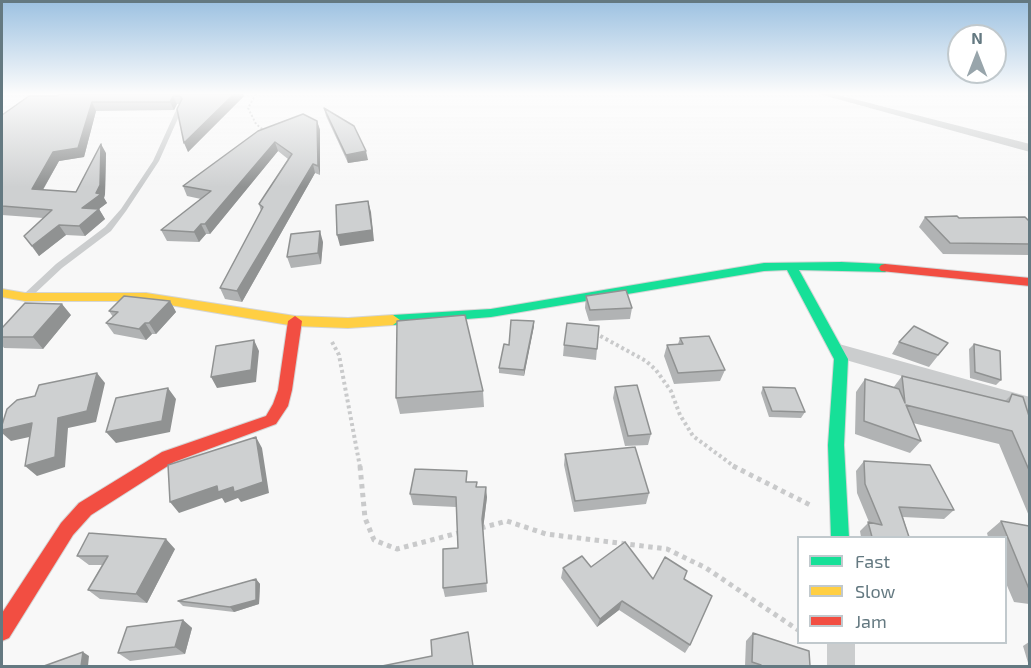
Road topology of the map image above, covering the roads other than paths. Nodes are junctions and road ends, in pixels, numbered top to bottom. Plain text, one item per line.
1 (172, 125) edge
2 (944, 125) edge
3 (1029, 148) edge
4 (791, 266) junction
5 (1029, 282) edge
6 (2, 293) edge
7 (25, 297) junction
8 (295, 321) junction
9 (839, 351) junction
10 (1029, 405) edge
11 (840, 536) edge
12 (2, 630) edge
13 (841, 644) edge
14 (841, 666) edge

1 - 7 lane
2 - 3 street
4 - 5 street
4 - 8 street
4 - 9 street
6 - 7 street
7 - 8 street
8 - 12 street
9 - 10 street
9 - 11 street
13 - 14 street

